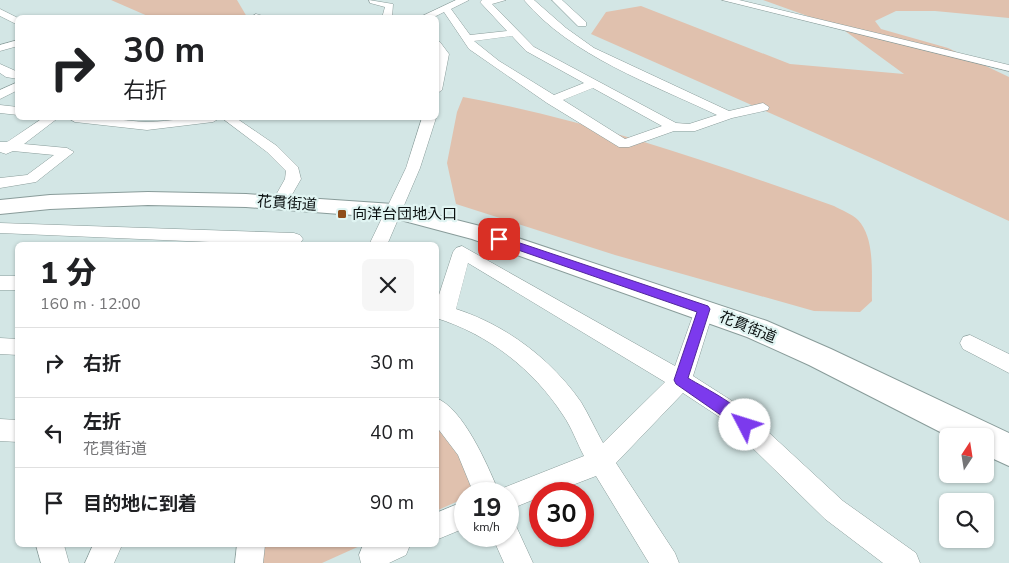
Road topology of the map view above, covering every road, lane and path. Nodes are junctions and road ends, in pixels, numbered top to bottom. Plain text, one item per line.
1 (464, 0) edge
2 (501, 0) edge
3 (529, 0) edge
4 (557, 0) edge
5 (727, 0) edge
6 (373, 1) edge
7 (446, 7) junction
8 (0, 12) edge
9 (388, 15) edge
10 (429, 15) edge
11 (15, 20) edge
12 (582, 24) dead end
13 (515, 33) junction
14 (467, 39) junction
15 (15, 44) edge
16 (0, 48) edge
17 (439, 48) edge
18 (592, 51) junction
19 (556, 63) junction
20 (0, 67) edge
21 (1009, 68) edge
22 (15, 76) edge
23 (439, 76) edge
24 (594, 84) junction
25 (15, 87) edge
26 (0, 95) edge
27 (551, 100) junction
28 (763, 107) dead end
29 (0, 109) edge
30 (15, 111) edge
31 (728, 115) junction
32 (48, 120) edge
33 (109, 120) edge
34 (196, 120) edge
35 (231, 120) edge
36 (428, 120) edge
37 (674, 126) junction
38 (3, 150) edge
39 (0, 183) edge
40 (280, 202) junction
41 (0, 207) edge
42 (393, 211) junction
43 (0, 228) edge
44 (217, 241) edge
45 (292, 242) edge
46 (379, 242) edge
47 (0, 283) edge
48 (15, 283) edge
49 (704, 309) junction
50 (440, 312) edge
51 (970, 343) dead end
52 (0, 346) edge
53 (15, 347) edge
54 (1009, 364) edge
55 (681, 380) junction
56 (439, 412) edge
57 (965, 428) edge
58 (0, 430) edge
59 (15, 431) edge
60 (994, 442) edge
61 (1009, 450) edge
62 (601, 462) junction
63 (482, 482) edge
64 (519, 493) edge
65 (454, 519) edge
66 (439, 526) edge
67 (51, 547) edge
68 (107, 547) edge
69 (251, 547) edge
70 (391, 547) edge
71 (511, 547) edge
72 (56, 563) edge
73 (100, 563) edge
74 (249, 563) edge
75 (375, 563) edge
76 (519, 563) edge
77 (665, 563) edge
78 (906, 563) edge

1 - 7 street
2 - 13 street
3 - 18 street
4 - 12 street
5 - 21 street
6 - 9 street
7 - 10 street
7 - 14 street
8 - 11 street
13 - 14 street
13 - 19 street
14 - 27 street
15 - 16 street
17 - 23 street
18 - 19 street
18 - 31 street
19 - 24 street
20 - 22 street
24 - 27 street
24 - 37 street
25 - 26 street
27 - 37 street
28 - 31 street
29 - 30 street
31 - 37 street
32 - 38 street
33 - 34 street
35 - 40 street
36 - 42 street
38 - 39 street
40 - 41 highway, 花貫街道
40 - 42 highway, 花貫街道
42 - 46 street
42 - 49 highway, 花貫街道
43 - 44 street
44 - 45 street
47 - 48 street
49 - 55 street
49 - 57 highway, 花貫街道
50 - 55 street
50 - 62 street
51 - 54 street
52 - 53 street
55 - 62 street
55 - 78 street
56 - 63 street
58 - 59 street
60 - 61 highway
62 - 64 street
62 - 77 street
65 - 66 street
67 - 72 street
68 - 73 street
69 - 74 street
70 - 75 street
71 - 76 street

